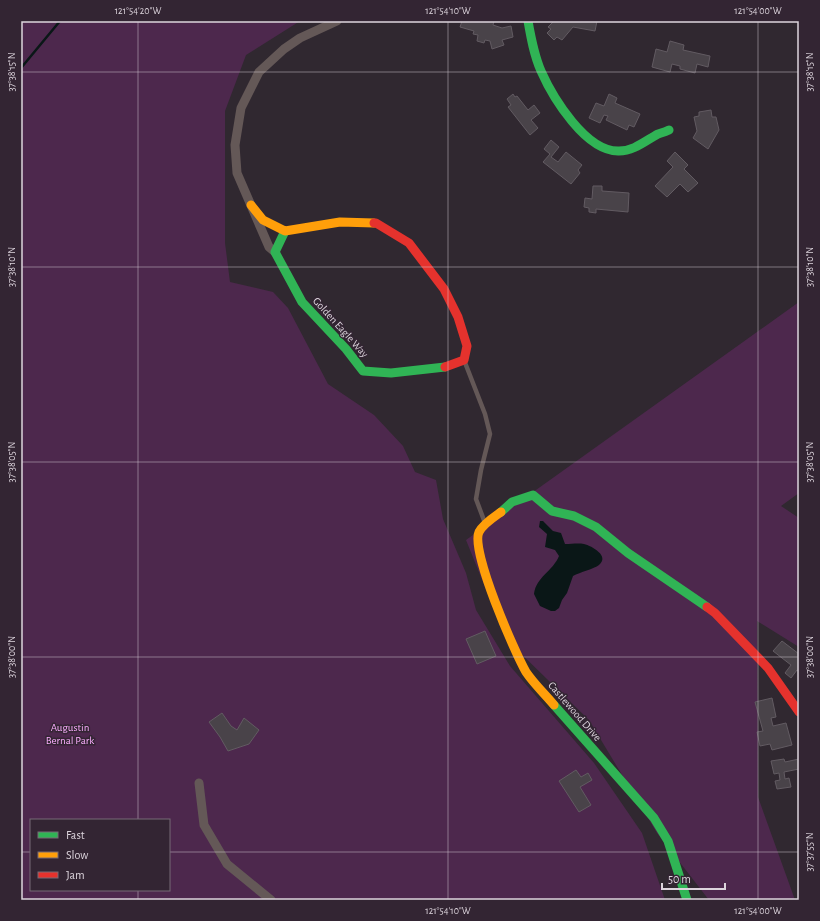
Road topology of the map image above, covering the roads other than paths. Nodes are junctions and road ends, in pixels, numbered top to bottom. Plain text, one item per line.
1 (337, 21) edge
2 (528, 21) edge
3 (669, 130) dead end
4 (251, 205) junction
5 (285, 231) junction
6 (275, 252) junction
7 (464, 360) junction
8 (486, 524) junction
9 (799, 712) edge
10 (199, 783) dead end
11 (271, 900) edge
12 (687, 900) edge

1 - 4 street, Golden Eagle Way
2 - 3 street
4 - 5 street, Golden Eagle Way
4 - 6 street, Golden Eagle Way
5 - 6 street
5 - 7 street
6 - 7 street, Golden Eagle Way
7 - 8 lane
8 - 9 street, Castlewood Drive
8 - 12 street, Castlewood Drive
10 - 11 street

